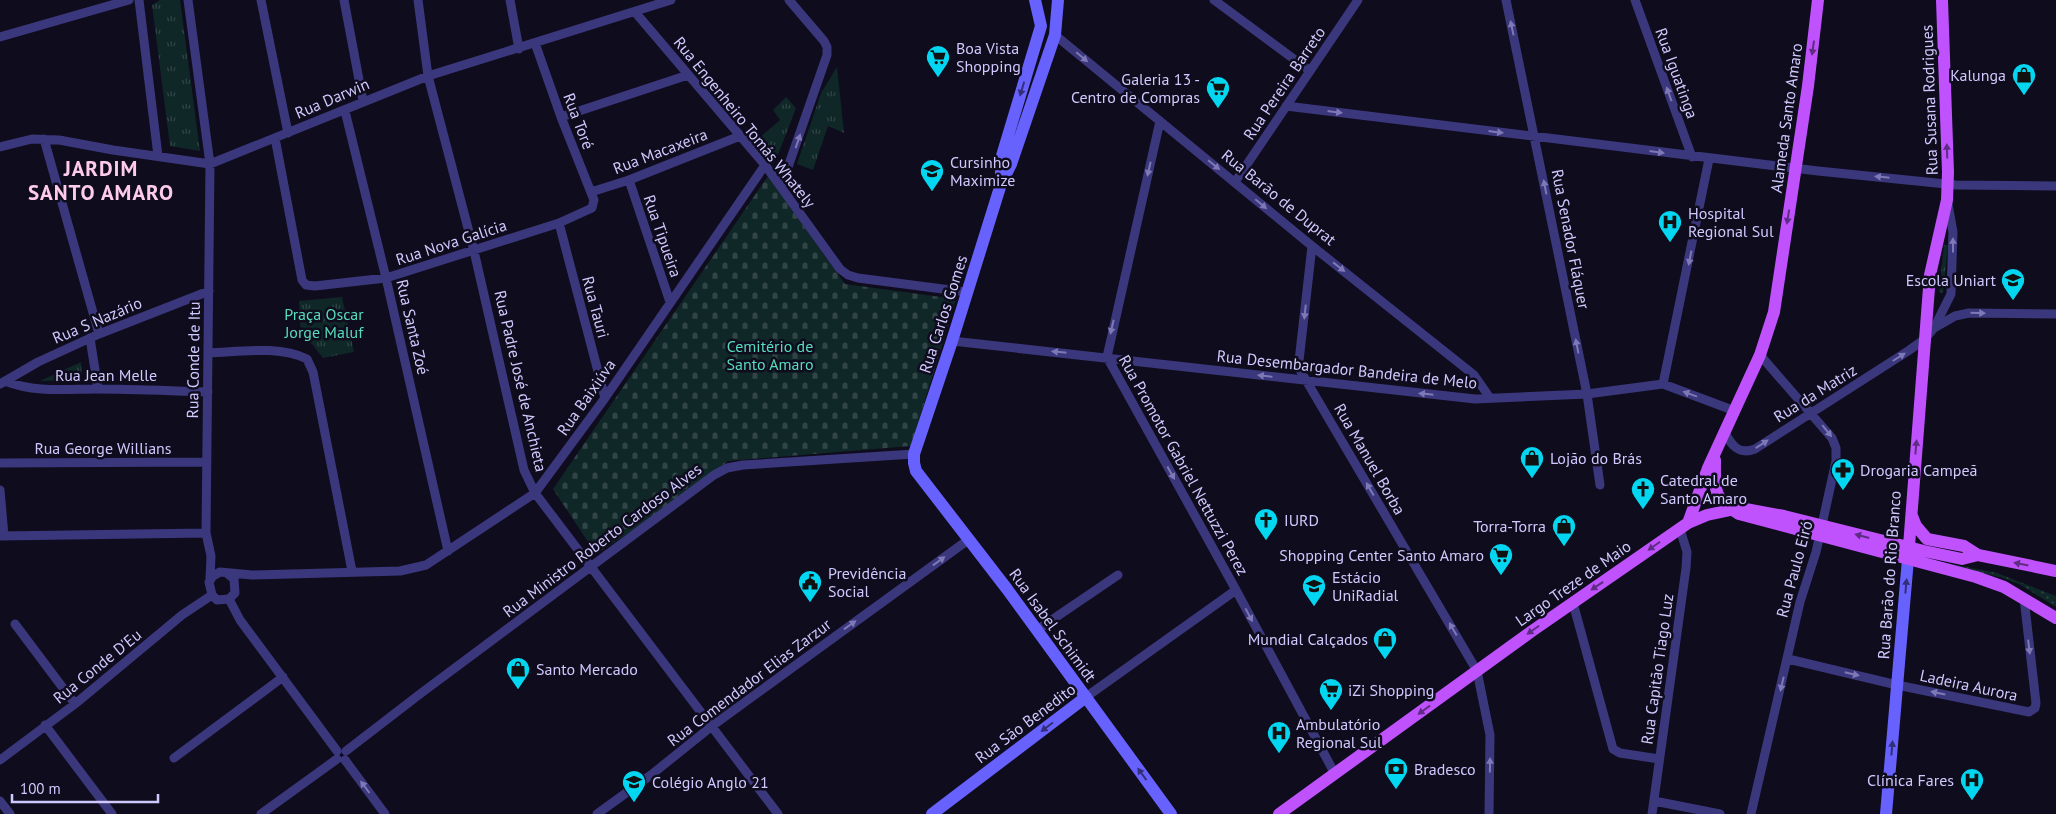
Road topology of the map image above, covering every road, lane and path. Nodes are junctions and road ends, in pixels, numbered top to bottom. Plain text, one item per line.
1 (129, 0) edge
2 (139, 0) edge
3 (188, 0) edge
4 (261, 0) edge
5 (344, 0) edge
6 (418, 0) edge
7 (510, 0) edge
8 (671, 0) edge
9 (789, 0) edge
10 (1035, 0) edge
11 (1058, 0) edge
12 (1214, 0) edge
13 (1358, 0) edge
14 (1506, 0) edge
15 (1635, 0) edge
16 (1818, 0) edge
17 (1942, 0) edge
18 (635, 12) junction
19 (1041, 26) junction
20 (1, 35) edge
21 (1055, 35) junction
22 (535, 43) junction
23 (519, 49) junction
24 (1310, 71) junction
25 (688, 75) junction
26 (428, 76) junction
27 (363, 101) junction
28 (1286, 106) junction
29 (345, 111) junction
30 (561, 117) junction
31 (1160, 122) junction
32 (288, 133) junction
33 (740, 136) junction
34 (1535, 136) junction
35 (275, 138) junction
36 (44, 140) junction
37 (0, 147) edge
38 (158, 156) junction
39 (1692, 156) junction
40 (1709, 159) junction
41 (210, 164) junction
42 (765, 165) junction
43 (1796, 169) junction
44 (629, 180) junction
45 (1235, 182) junction
46 (1001, 184) junction
47 (1948, 184) junction
48 (2056, 186) edge
49 (781, 187) junction
50 (591, 192) junction
51 (1947, 200) junction
52 (592, 208) joint
53 (558, 223) junction
54 (1312, 246) junction
55 (474, 251) junction
56 (386, 278) junction
57 (209, 291) junction
58 (966, 292) junction
59 (670, 302) junction
60 (2056, 314) edge
61 (1934, 328) junction
62 (99, 334) junction
63 (90, 338) junction
64 (1925, 338) junction
65 (952, 342) junction
66 (208, 353) junction
67 (1760, 355) junction
68 (1107, 358) junction
69 (1307, 381) junction
70 (3, 383) edge
71 (1663, 384) junction
72 (98, 389) junction
73 (208, 392) junction
74 (1586, 394) junction
75 (605, 398) junction
76 (1490, 398) junction
77 (1735, 411) junction
78 (1812, 412) junction
79 (1725, 432) junction
80 (914, 454) junction
81 (1715, 455) junction
82 (207, 462) junction
83 (0, 463) edge
84 (1600, 485) dead end
85 (0, 490) edge
86 (535, 493) junction
87 (1731, 509) junction
88 (1910, 513) junction
89 (1684, 526) junction
90 (1820, 530) junction
91 (206, 533) junction
92 (2, 536) edge
93 (968, 540) junction
94 (448, 551) junction
95 (1909, 553) junction
96 (1978, 555) junction
97 (211, 556) junction
98 (591, 566) junction
99 (352, 571) junction
100 (2056, 571) edge
101 (225, 573) junction
102 (252, 575) junction
103 (1118, 575) dead end
104 (210, 578) junction
105 (235, 588) junction
106 (1236, 590) junction
107 (212, 595) junction
108 (2024, 598) junction
109 (229, 599) junction
110 (1573, 603) junction
111 (2056, 618) edge
112 (14, 624) dead end
113 (1037, 630) junction
114 (1788, 659) junction
115 (1477, 671) junction
116 (283, 677) junction
117 (1897, 685) junction
118 (1086, 697) junction
119 (76, 704) junction
120 (45, 725) junction
121 (712, 726) junction
122 (341, 755) junction
123 (174, 758) dead end
124 (1660, 759) junction
125 (0, 760) edge
126 (1335, 774) junction
127 (0, 801) edge
128 (1654, 802) junction
129 (10, 814) edge
130 (112, 814) edge
131 (261, 814) edge
132 (385, 814) edge
133 (597, 814) edge
134 (778, 814) edge
135 (932, 814) edge
136 (1171, 814) edge
137 (1279, 814) edge
138 (1489, 814) edge
139 (1652, 814) edge
140 (1720, 814) edge
141 (1751, 814) edge
142 (1886, 814) edge

1 - 20 street
2 - 38 street
3 - 41 street, Rua Conde de Itu
4 - 32 street
5 - 27 street
6 - 26 street, Rua Padre José de Anchieta
7 - 23 street
8 - 18 street, Rua Darwin
49 -> 9 street
10 - 19 street, Rua Carlos Gomes
11 - 21 street, Rua Carlos Gomes
12 - 24 street
13 - 24 street, Rua Pereira Barreto
34 -> 14 street, Rua Senador Fláquer
39 -> 15 street, Rua Iguatinga
16 -> 43 main road, Alameda Santo Amaro
47 -> 17 main road, Rua Susana Rodrigues
18 - 22 street, Rua Darwin
18 - 25 street, Rua Engenheiro Tomás Whately
19 - 21 street, Rua Barão de Duprat
19 -> 46 street, Rua Carlos Gomes
21 -> 31 street, Rua Barão de Duprat
21 - 46 street, Rua Carlos Gomes
22 - 23 street, Rua Darwin
22 - 30 street, Rua Toré
23 - 26 street, Rua Darwin
24 - 28 street, Rua Pereira Barreto
25 - 30 street
25 - 33 street, Rua Engenheiro Tomás Whately
26 - 27 street, Rua Darwin
26 - 55 street, Rua Padre José de Anchieta
27 - 29 street, Rua Darwin
28 -> 34 street
28 - 45 street, Rua Pereira Barreto
29 - 32 street, Rua Darwin
29 - 56 street, Rua Santa Zoé
30 - 50 street, Rua Toré
31 -> 45 street, Rua Barão de Duprat
31 -> 68 street, Rua Promotor Gabriel Nettuzzi Perez
32 - 35 street, Rua Darwin
33 - 42 street, Rua Engenheiro Tomás Whately
33 - 44 street, Rua Macaxeira
34 -> 39 street
74 -> 34 street, Rua Senador Fláquer
35 - 41 street, Rua Darwin
35 - 56 street, Rua Nova Galícia
36 - 37 street
36 - 38 street
36 - 62 street
38 - 41 street
39 - 40 street
40 - 43 street
40 -> 71 street
41 - 57 street, Rua Conde de Itu
42 - 49 street, Rua Engenheiro Tomás Whately
42 - 59 street, Rua Baixiúva
47 -> 43 street
43 -> 67 main road, Alameda Santo Amaro
44 - 50 street, Rua Macaxeira
44 - 59 street, Rua Tipueira
45 -> 54 street, Rua Barão de Duprat
46 - 58 street, Rua Carlos Gomes
47 - 48 street
47 - 51 main road, Rua Susana Rodrigues
49 - 58 street, Rua Engenheiro Tomás Whately
50 - 52 street, Rua Toré
61 -> 51 street, Rua Susana Rodrigues
51 - 64 main road, Rua Susana Rodrigues
52 - 53 street, Rua Nova Galícia
53 - 55 street, Rua Nova Galícia
53 - 75 street, Rua Tauri
54 -> 69 street, Rua Manuel Borba
54 -> 76 street, Rua Barão de Duprat
55 - 56 street, Rua Nova Galícia
55 - 86 street, Rua Padre José de Anchieta
56 - 94 street, Rua Santa Zoé
57 - 62 street, Rua S Nazário
57 - 66 street, Rua Conde de Itu
58 - 65 street, Rua Carlos Gomes
59 - 75 street, Rua Baixiúva
61 -> 60 street
61 - 64 street, Rua Susana Rodrigues
62 - 63 street, Rua S Nazário
63 - 70 street, Rua S Nazário
63 - 72 street
78 -> 64 street, Rua da Matriz
88 -> 64 main road, Rua Barão do Rio Branco
68 -> 65 street, Rua Desembargador Bandeira de Melo
65 - 80 street, Rua Carlos Gomes
66 - 73 street, Rua Conde de Itu
66 - 99 street
67 - 77 main road, Alameda Santo Amaro
67 - 78 street, Rua Paulo Eiró
69 -> 68 street, Rua Desembargador Bandeira de Melo
68 -> 106 street, Rua Promotor Gabriel Nettuzzi Perez
76 -> 69 street, Rua Desembargador Bandeira de Melo
115 -> 69 street, Rua Manuel Borba
70 - 72 street, Rua Jean Melle
71 - 74 street, Rua Desembargador Bandeira de Melo
77 -> 71 street, Rua Desembargador Bandeira de Melo
72 - 73 street, Rua Jean Melle
73 - 82 street, Rua Conde de Itu
74 - 76 street, Rua Desembargador Bandeira de Melo
74 - 84 street, Rua Senador Fláquer
75 - 86 street, Rua Baixiúva
77 - 79 main road, Alameda Santo Amaro
79 -> 78 street, Rua da Matriz
78 -> 90 street, Rua Paulo Eiró
79 - 81 main road, Alameda Santo Amaro
80 - 93 street, Rua Isabel Schimidt
80 - 98 street, Rua Ministro Roberto Cardoso Alves
81 - 87 main road
81 - 89 main road, Alameda Santo Amaro
82 - 83 street, Rua George Willians
82 - 91 street, Rua Conde de Itu
85 - 92 street
86 - 94 street, Rua Baixiúva
86 - 98 street, Rua Padre José de Anchieta
87 - 89 main road, Largo Treze de Maio
87 - 90 main road
88 - 95 main road, Rua Barão do Rio Branco
88 - 96 main road
89 -> 110 main road, Largo Treze de Maio
89 - 124 street, Rua Capitão Tiago Luz
90 - 95 main road
90 - 114 street, Rua Paulo Eiró
91 - 92 street
91 - 97 street, Rua Conde de Itu
93 - 113 street, Rua Isabel Schimidt
121 -> 93 street, Rua Comendador Elias Zarzur
94 - 99 street, Rua Baixiúva
95 - 96 main road
95 - 108 main road
117 -> 95 street, Rua Barão do Rio Branco
100 -> 96 main road
97 - 101 street, Rua Conde de Itu
97 - 104 street, Rua Conde de Itu
98 - 121 street, Rua Padre José de Anchieta
98 - 122 street, Rua Ministro Roberto Cardoso Alves
99 - 102 street, Rua Baixiúva
101 - 102 street
101 - 104 street
101 - 105 street
102 - 105 street
103 - 113 street
104 - 107 street
105 - 109 street
106 - 118 street, Rua São Benedito
106 -> 126 street, Rua Promotor Gabriel Nettuzzi Perez
107 - 109 street
107 - 119 street, Rua Conde D'Eu
108 - 111 main road
108 -> 117 street, Ladeira Aurora
109 - 116 street
110 -> 115 main road, Largo Treze de Maio
110 - 124 street
112 - 119 street
113 - 118 street, Rua Isabel Schimidt
114 -> 117 street, Ladeira Aurora
114 -> 141 street, Rua Paulo Eiró
115 -> 126 main road, Largo Treze de Maio
138 -> 115 street, Rua Manuel Borba
116 - 122 street
116 - 123 street
142 -> 117 street, Rua Barão do Rio Branco
118 -> 135 street, Rua São Benedito
136 -> 118 street, Rua Isabel Schimidt
119 - 120 street, Rua Conde D'Eu
120 - 125 street, Rua Conde D'Eu
120 - 130 street
121 - 133 street, Rua Comendador Elias Zarzur
121 - 134 street, Rua Padre José de Anchieta
122 - 131 street, Rua Ministro Roberto Cardoso Alves
132 -> 122 street
124 - 128 street, Rua Capitão Tiago Luz
126 - 137 main road, Largo Treze de Maio
127 - 129 street
128 - 139 street, Rua Capitão Tiago Luz
128 - 140 street

